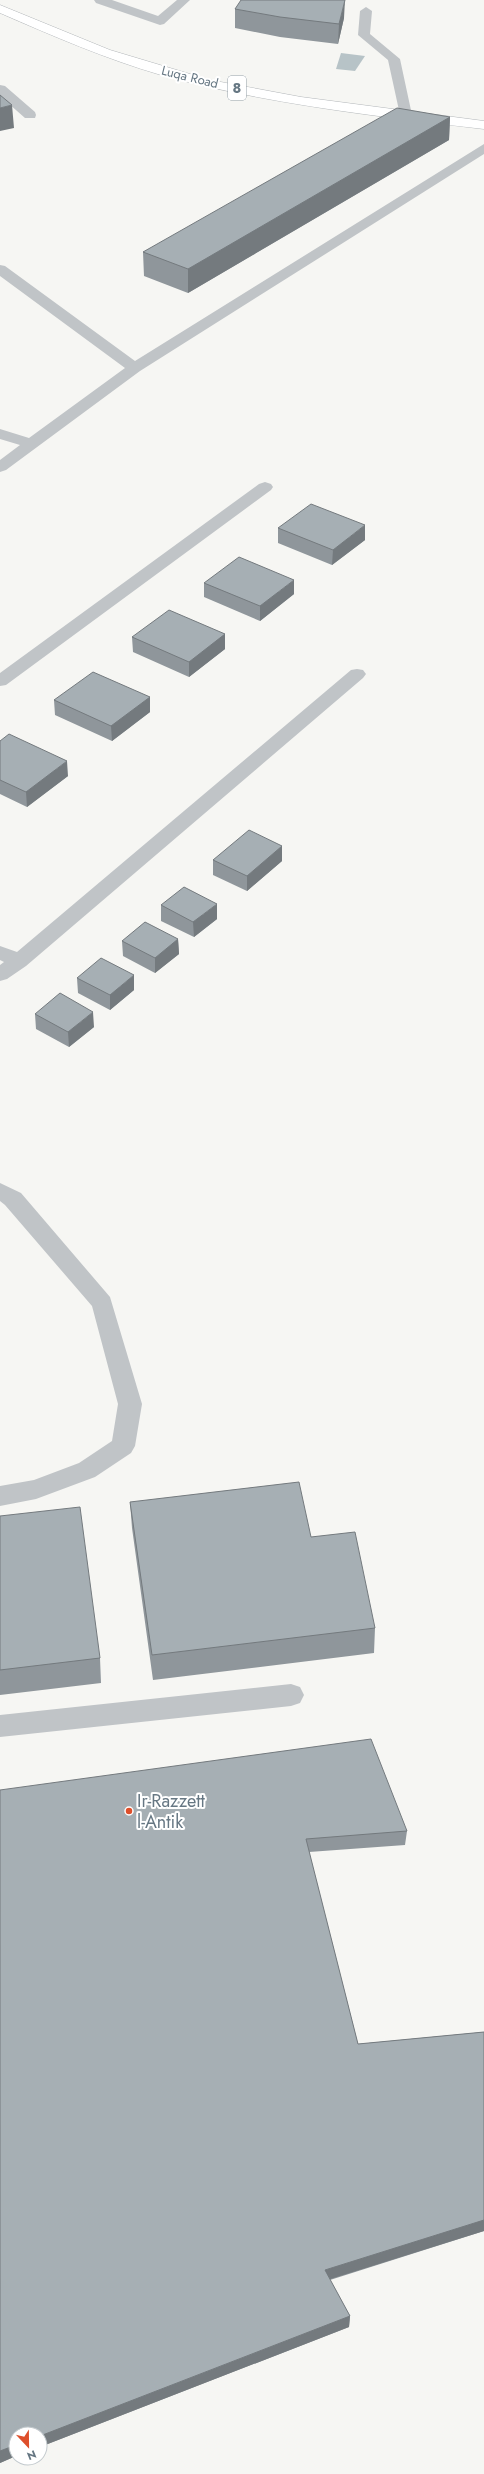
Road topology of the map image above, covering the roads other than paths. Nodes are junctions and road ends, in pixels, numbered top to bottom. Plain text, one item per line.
1 (100, 0) edge
2 (184, 0) edge
3 (0, 9) edge
4 (366, 11) dead end
5 (0, 89) edge
6 (30, 115) dead end
7 (406, 116) junction
8 (484, 125) edge
9 (484, 148) edge
10 (0, 269) edge
11 (136, 368) junction
12 (0, 434) edge
13 (32, 444) junction
14 (0, 467) edge
15 (265, 487) dead end
16 (357, 674) dead end
17 (0, 681) edge
18 (0, 952) edge
19 (19, 961) junction
20 (0, 974) edge
21 (0, 1191) edge
22 (0, 1496) edge
23 (291, 1695) dead end
24 (0, 1726) edge

1 - 2 lane
3 - 7 highway, Luqa Road / 8
4 - 7 lane
5 - 6 lane
7 - 8 highway, Luqa Road / 8
9 - 11 lane
10 - 11 lane
11 - 13 lane
12 - 13 lane
13 - 14 lane
15 - 17 lane
16 - 19 lane
18 - 19 lane
19 - 20 lane
21 - 22 lane
23 - 24 lane

